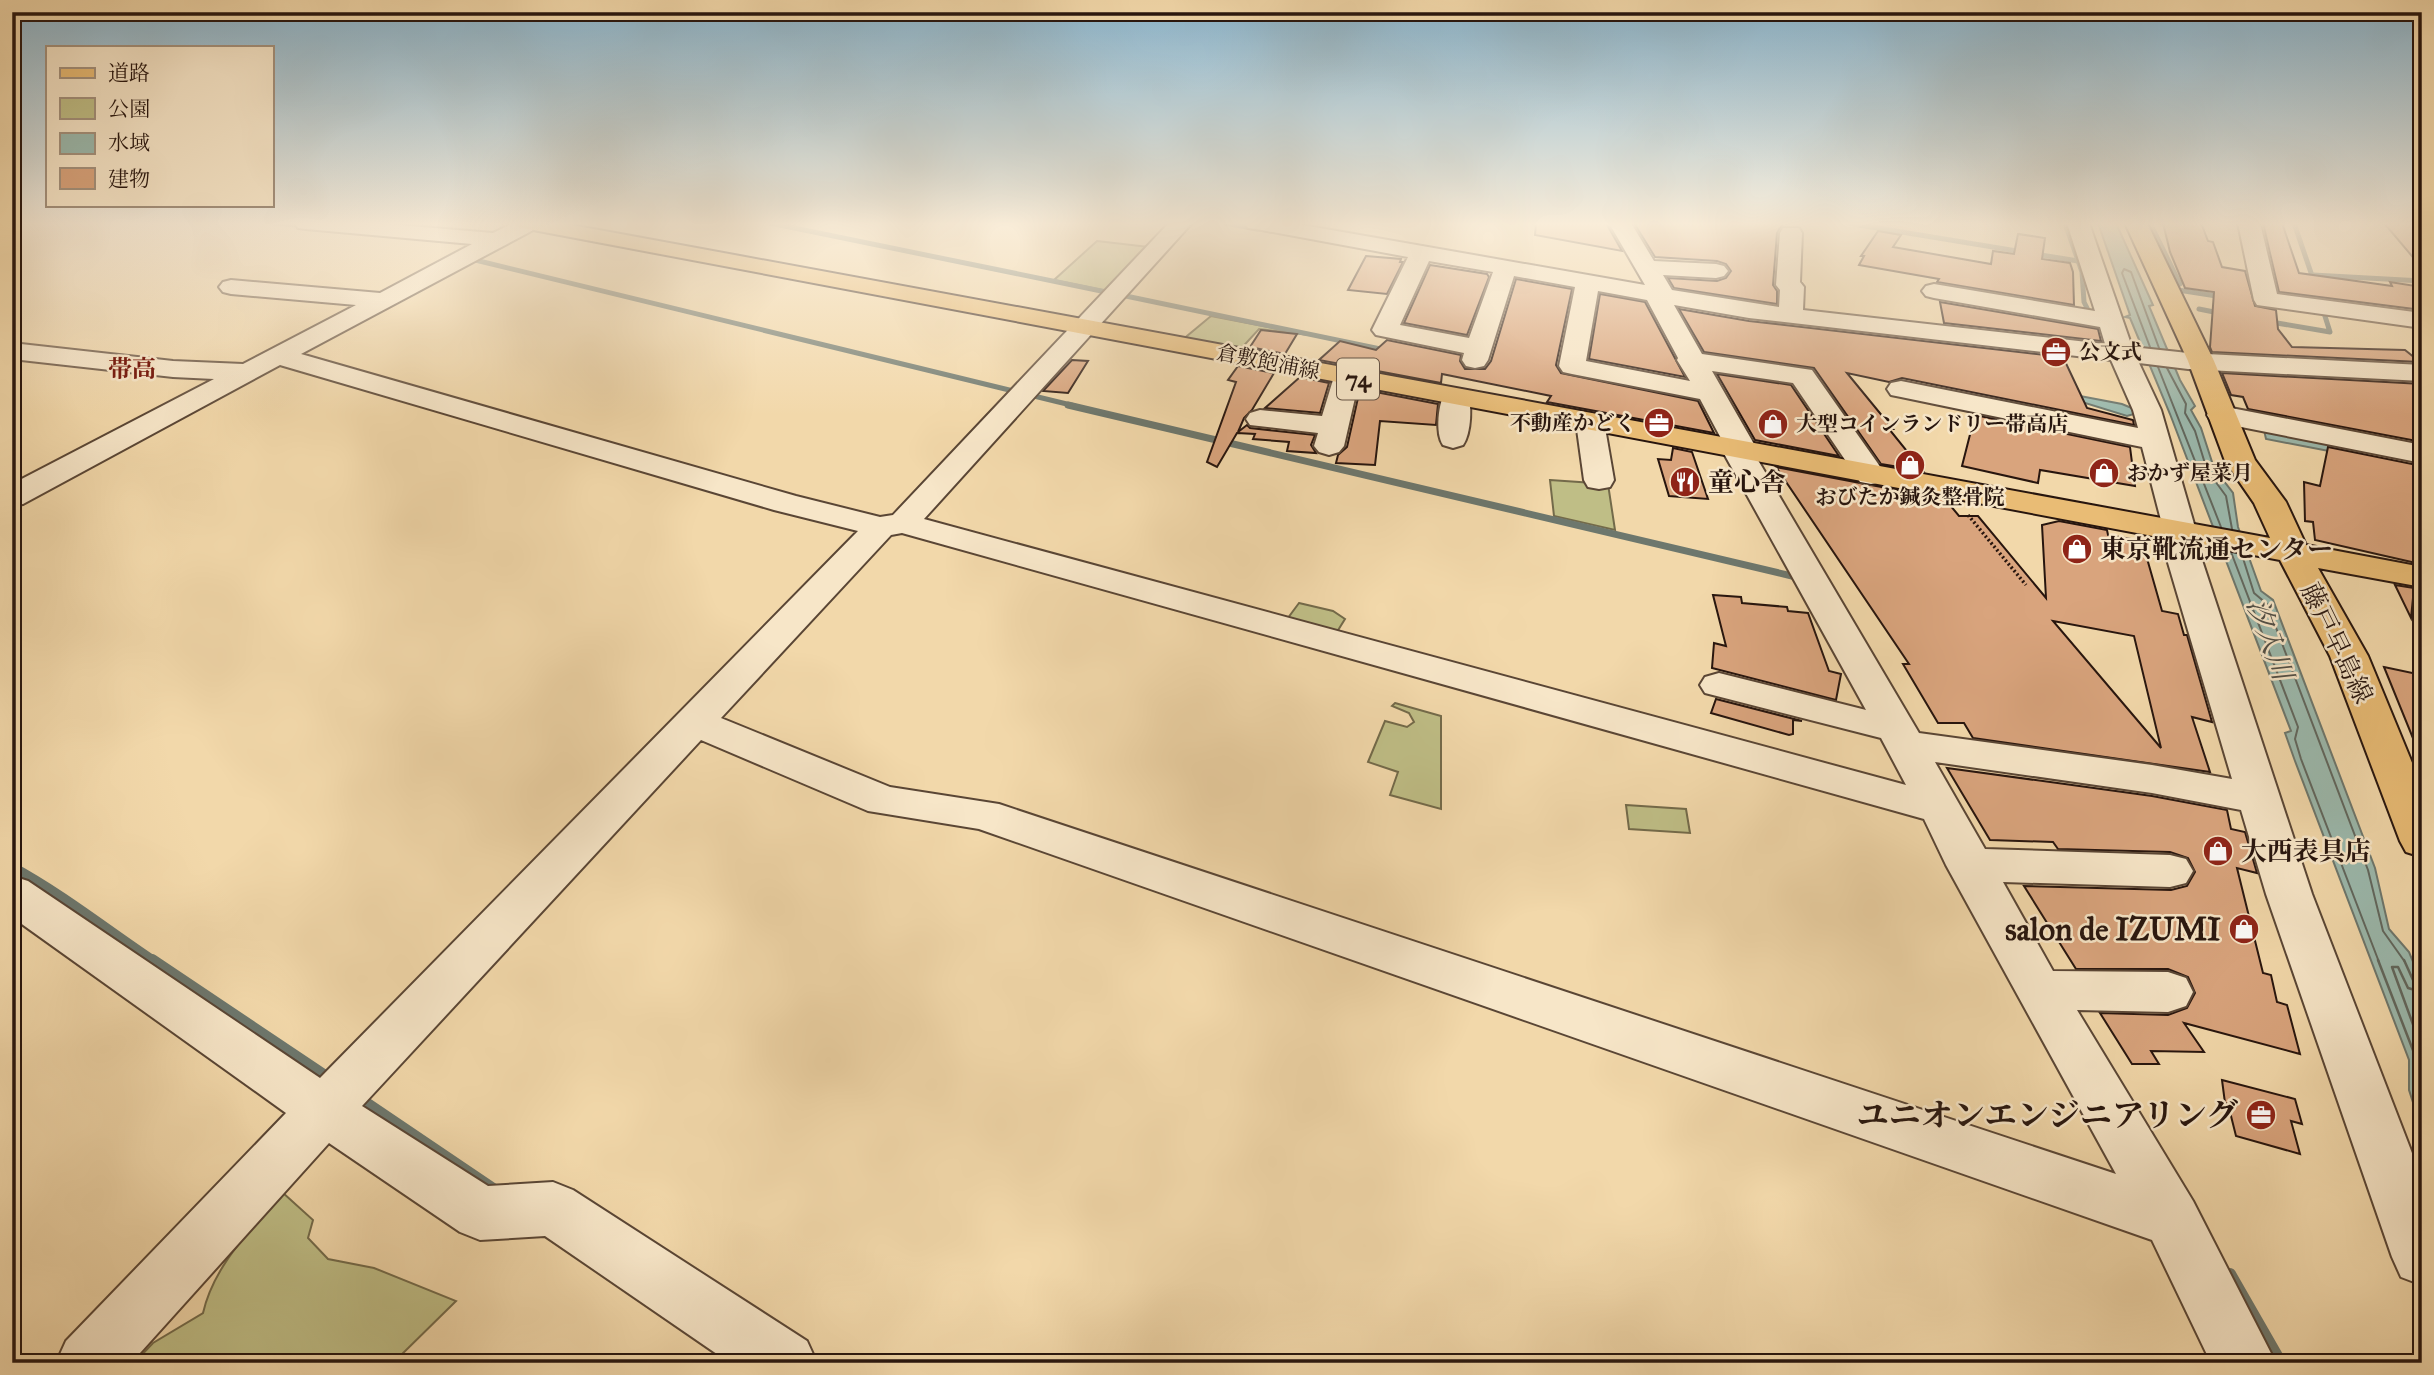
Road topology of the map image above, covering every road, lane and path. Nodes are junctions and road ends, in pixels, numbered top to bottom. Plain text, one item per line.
1 (243, 287) edge
2 (405, 287) edge
3 (869, 287) edge
4 (1122, 287) edge
5 (1405, 287) edge
6 (1500, 287) edge
7 (1587, 287) edge
8 (1594, 287) edge
9 (1651, 287) edge
10 (1792, 287) edge
11 (2101, 287) edge
12 (2163, 287) edge
13 (2263, 287) edge
14 (2368, 287) dead end
15 (1934, 291) dead end
16 (1659, 298) junction
17 (382, 300) junction
18 (1791, 313) junction
19 (2381, 317) junction
20 (2422, 321) edge
21 (1085, 328) junction
22 (2121, 342) junction
23 (12, 351) edge
24 (277, 356) junction
25 (1690, 360) junction
26 (2194, 361) junction
27 (240, 372) junction
28 (2422, 373) edge
29 (1346, 376) junction
30 (1901, 389) dead end
31 (1711, 393) junction
32 (1456, 397) junction
33 (2221, 415) junction
34 (1260, 419) dead end
35 (1590, 422) junction
36 (1453, 439) dead end
37 (2156, 441) junction
38 (1737, 450) junction
39 (2422, 454) edge
40 (1871, 475) junction
41 (1599, 480) dead end
42 (1962, 492) junction
43 (12, 497) edge
44 (891, 525) junction
45 (2183, 532) junction
46 (2281, 550) junction
47 (2422, 577) edge
48 (2026, 584) dead end
49 (1719, 685) dead end
50 (701, 725) junction
51 (1912, 742) junction
52 (2261, 799) junction
53 (1940, 809) junction
54 (2422, 841) edge
55 (1986, 866) junction
56 (2170, 871) dead end
57 (12, 893) edge
58 (2057, 991) junction
59 (2168, 992) dead end
60 (338, 1095) junction
61 (2161, 1202) junction
62 (2422, 1257) edge
63 (88, 1363) edge
64 (785, 1363) edge
65 (2244, 1363) edge

1 - 17 street
2 - 17 street
3 - 21 main road, 倉敷飽浦線 / 74
4 - 21 street
5 - 6 street
7 - 31 street
8 - 16 street
9 - 16 street
10 - 18 street
11 - 22 street
12 - 26 main road, 藤戸早島線
13 - 19 street
14 - 19 street
15 - 22 street
16 - 18 street
16 - 25 street
17 - 24 street
18 - 22 street
19 - 20 street
21 - 29 main road, 倉敷飽浦線 / 74
21 - 44 street
22 - 26 street
22 - 37 street
23 - 27 street
24 - 27 street
24 - 44 street
25 - 31 street
25 - 40 street
26 - 28 street
26 - 33 main road, 藤戸早島線
27 - 43 street
29 - 32 main road, 倉敷飽浦線 / 74
29 - 34 street
30 - 37 street
31 - 38 street
32 - 35 main road, 倉敷飽浦線 / 74
32 - 36 street
33 - 39 street
33 - 46 main road, 藤戸早島線
35 - 38 main road, 倉敷飽浦線 / 74
35 - 41 street
37 - 45 street
38 - 40 main road, 倉敷飽浦線 / 74
38 - 51 street
40 - 42 main road, 倉敷飽浦線 / 74
42 - 45 main road, 倉敷飽浦線 / 74
42 - 48 path
44 - 50 street
44 - 53 street
45 - 46 main road, 倉敷飽浦線 / 74
45 - 52 street
46 - 47 main road, 倉敷飽浦線 / 74
46 - 54 main road, 藤戸早島線
49 - 51 street
50 - 60 street
50 - 61 street
51 - 52 street
51 - 53 street
52 - 62 street
53 - 55 street
55 - 56 street
55 - 58 street
57 - 60 street
58 - 59 street
58 - 61 street
60 - 63 street
60 - 64 street
61 - 65 street

